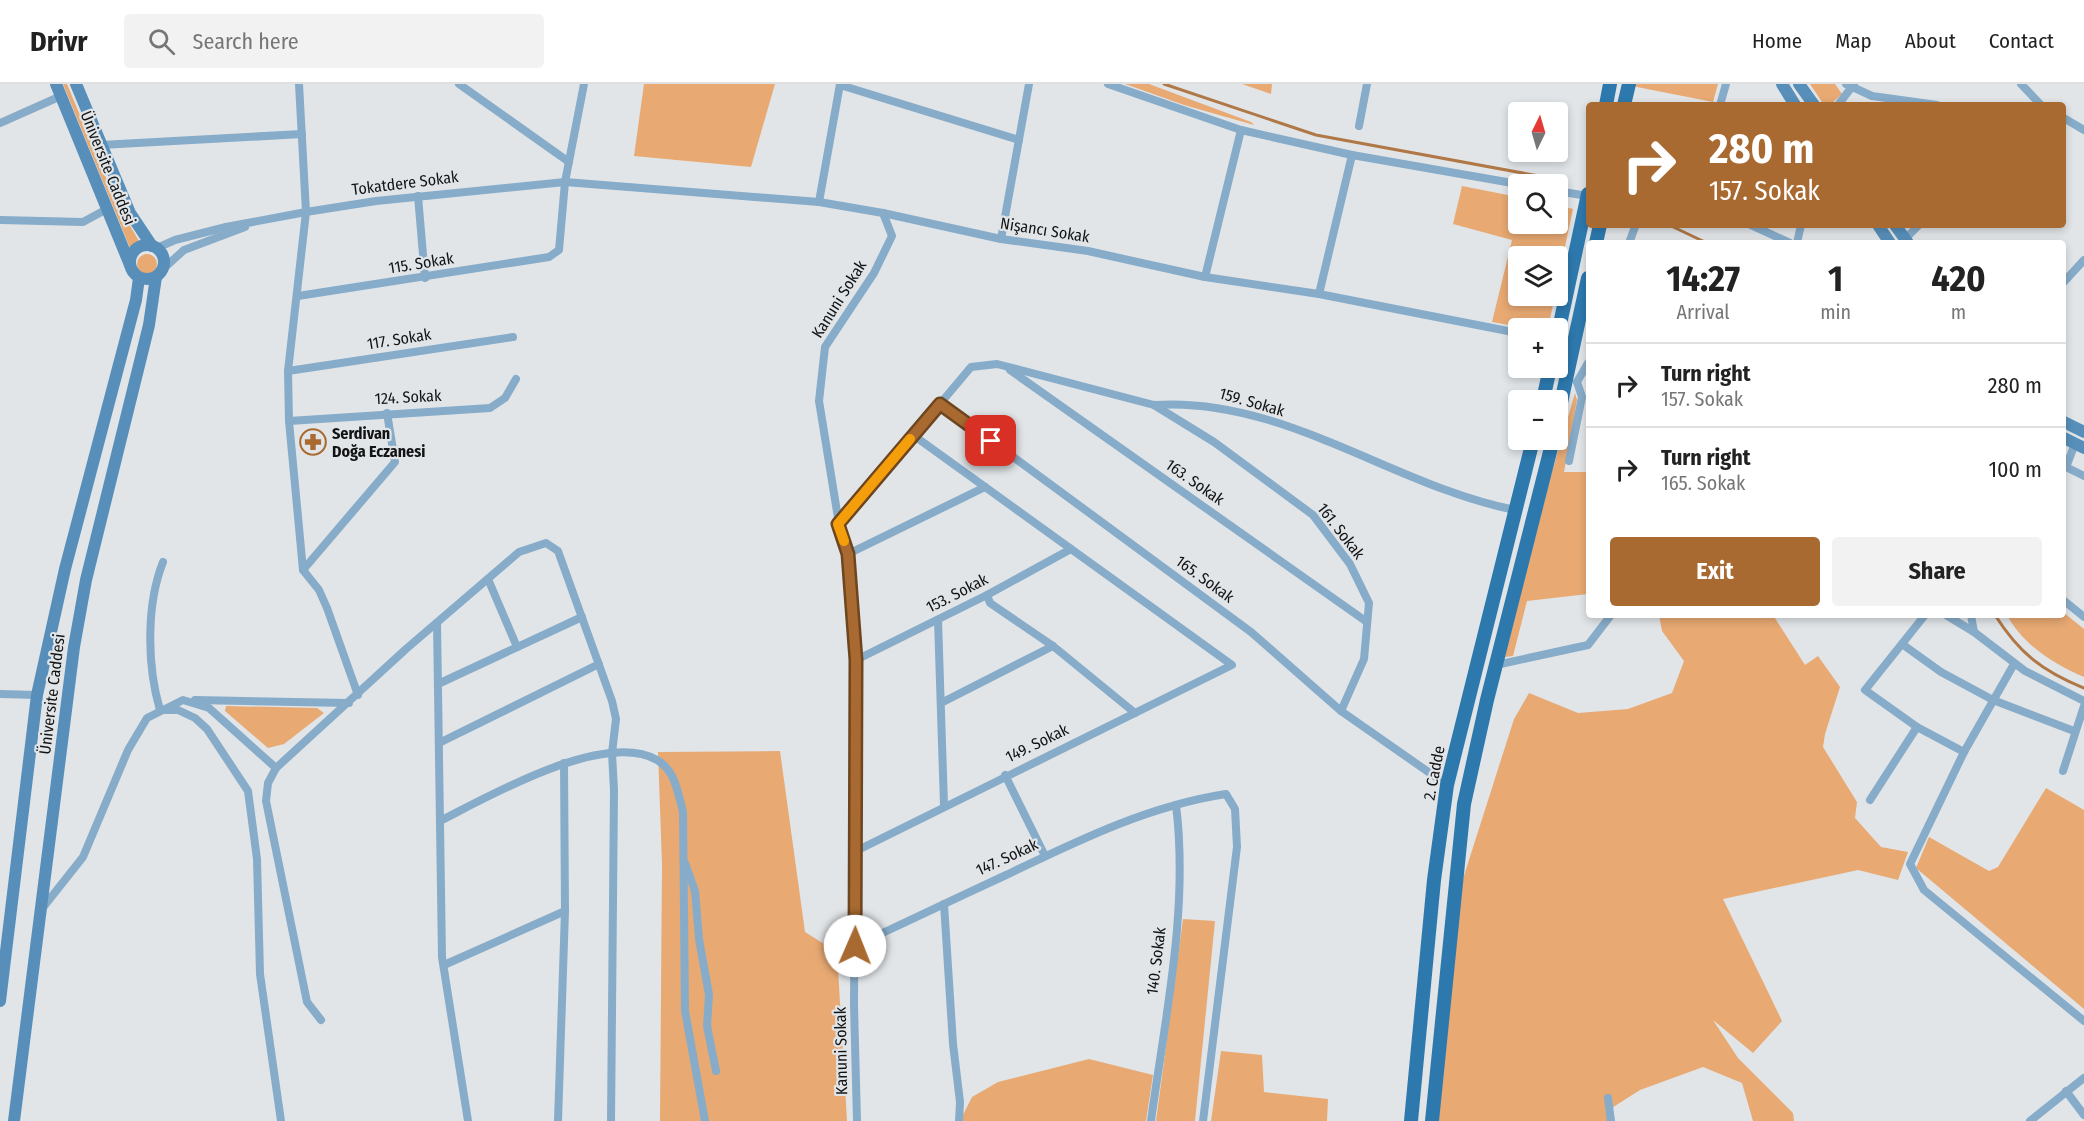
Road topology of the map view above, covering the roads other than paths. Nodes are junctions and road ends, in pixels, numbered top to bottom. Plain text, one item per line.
1 (56, 84) edge
2 (76, 84) edge
3 (299, 84) edge
4 (459, 84) edge
5 (584, 84) edge
6 (1029, 84) edge
7 (1108, 84) edge
8 (1367, 84) edge
9 (1610, 84) edge
10 (1629, 84) edge
11 (1726, 84) edge
12 (1782, 84) edge
13 (1799, 84) edge
14 (2021, 84) edge
15 (840, 85) edge
16 (1851, 85) edge
17 (61, 96) junction
18 (1607, 102) edge
19 (1625, 102) edge
20 (1721, 102) edge
21 (1793, 102) edge
22 (1812, 102) edge
23 (1840, 102) edge
24 (1915, 102) edge
25 (2037, 102) edge
26 (2066, 119) edge
27 (0, 123) edge
28 (1359, 126) dead end
29 (1241, 130) junction
30 (2084, 130) edge
31 (302, 134) junction
32 (1019, 140) junction
33 (101, 145) junction
34 (1352, 154) junction
35 (569, 162) junction
36 (565, 182) junction
37 (1508, 182) edge
38 (1568, 192) edge
39 (1586, 195) edge
40 (418, 196) junction
41 (819, 202) junction
42 (1586, 204) edge
43 (106, 209) junction
44 (306, 212) junction
45 (883, 213) junction
46 (0, 220) edge
47 (251, 225) junction
48 (1758, 228) edge
49 (1917, 228) edge
50 (1001, 239) junction
51 (1784, 240) edge
52 (1907, 240) edge
53 (154, 247) junction
54 (2084, 260) edge
55 (130, 265) junction
56 (159, 274) junction
57 (1205, 277) junction
58 (139, 278) junction
59 (425, 278) junction
60 (2066, 280) edge
61 (1586, 291) edge
62 (1319, 294) junction
63 (298, 296) junction
64 (1561, 318) edge
65 (1508, 331) edge
66 (513, 337) dead end
67 (1586, 365) edge
68 (1005, 366) junction
69 (288, 371) junction
70 (516, 380) dead end
71 (1572, 381) junction
72 (1568, 392) edge
73 (1585, 400) edge
74 (940, 404) junction
75 (1154, 405) junction
76 (387, 413) junction
77 (289, 421) junction
78 (2066, 423) edge
79 (2084, 432) edge
80 (913, 435) junction
81 (2066, 439) edge
82 (2080, 446) edge
83 (1530, 450) edge
84 (1550, 450) edge
85 (1569, 461) dead end
86 (2084, 476) edge
87 (985, 487) junction
88 (1515, 510) junction
89 (838, 524) junction
90 (1071, 549) junction
91 (848, 554) junction
92 (163, 562) dead end
93 (303, 570) junction
94 (489, 579) junction
95 (987, 595) junction
96 (2066, 602) edge
97 (582, 617) junction
98 (2084, 617) edge
99 (1609, 618) edge
100 (1923, 618) edge
101 (1951, 618) edge
102 (1972, 618) edge
103 (938, 620) junction
104 (1367, 622) junction
105 (437, 623) junction
106 (1974, 632) junction
107 (1902, 644) junction
108 (1053, 646) junction
109 (517, 647) junction
110 (856, 660) junction
111 (599, 664) junction
112 (1496, 664) junction
113 (2014, 664) junction
114 (438, 684) junction
115 (0, 694) edge
116 (37, 695) junction
117 (358, 695) junction
118 (183, 700) junction
119 (1993, 700) junction
120 (2084, 701) edge
121 (349, 703) junction
122 (940, 703) junction
123 (2084, 706) edge
124 (160, 710) junction
125 (1341, 711) junction
126 (1135, 713) junction
127 (1917, 727) junction
128 (2074, 731) junction
129 (439, 743) junction
130 (1964, 752) junction
131 (612, 753) junction
132 (564, 763) junction
133 (276, 768) junction
134 (2062, 771) dead end
135 (1005, 775) junction
136 (1447, 785) junction
137 (1870, 800) dead end
138 (944, 805) junction
139 (1176, 805) junction
140 (440, 820) junction
141 (856, 851) junction
142 (1045, 856) junction
143 (683, 857) junction
144 (944, 904) junction
145 (566, 910) junction
146 (40, 911) junction
147 (855, 946) junction
148 (444, 965) junction
149 (1, 982) edge
150 (0, 1001) edge
151 (321, 1020) dead end
152 (2084, 1021) edge
153 (716, 1071) dead end
154 (2084, 1078) edge
155 (2066, 1091) junction
156 (1608, 1098) dead end
157 (2084, 1115) edge
158 (14, 1121) edge
159 (281, 1121) edge
160 (468, 1121) edge
161 (558, 1121) edge
162 (610, 1121) edge
163 (705, 1121) edge
164 (857, 1121) edge
165 (959, 1121) edge
166 (1151, 1121) edge
167 (1203, 1121) edge
168 (1411, 1121) edge
169 (1432, 1121) edge
170 (1611, 1121) edge
171 (2030, 1121) edge

1 - 17 main road, Üniversite Caddesi
2 - 33 main road, Üniversite Caddesi
3 - 31 street
4 - 35 street
5 - 35 street
6 - 32 street
7 - 29 street
8 - 28 street
9 - 18 main road
10 - 19 main road
11 - 20 street
12 - 21 main road
13 - 22 main road
14 - 25 street
15 - 32 street
15 - 41 street
16 - 23 street
16 - 24 street
17 - 27 street
17 - 43 main road, Üniversite Caddesi
26 - 30 street
29 - 34 street
29 - 57 street
31 - 33 street
31 - 44 street
32 - 50 street
33 - 53 main road, Üniversite Caddesi
34 - 37 street
34 - 62 street
35 - 36 street
36 - 40 street, Tokatdere Sokak
36 - 41 street, Nişancı Sokak
36 - 59 street, 115. Sokak
38 - 39 street
40 - 44 street, Tokatdere Sokak
40 - 59 street
41 - 45 street, Nişancı Sokak
42 - 64 main road
43 - 46 street
43 - 55 main road, Üniversite Caddesi
44 - 47 street, Tokatdere Sokak
44 - 63 street
45 - 50 street, Nişancı Sokak
45 - 89 street, Kanuni Sokak
47 - 53 street, Tokatdere Sokak
47 - 56 street, Tokatdere Sokak
48 - 51 street
49 - 52 street
50 - 57 street, Nişancı Sokak
53 - 55 main road
53 - 56 main road
54 - 60 street
55 - 58 main road
56 - 58 main road
56 - 146 main road, Üniversite Caddesi
57 - 62 street, Nişancı Sokak
58 - 116 main road, Üniversite Caddesi
59 - 63 street, 115. Sokak
61 - 71 main road
62 - 65 street, Nişancı Sokak
63 - 69 street
66 - 69 street, 117. Sokak
67 - 71 street
68 - 74 street, 159. Sokak
68 - 75 street, 159. Sokak
68 - 104 street, 163. Sokak
69 - 77 street
70 - 76 street, 124. Sokak
71 - 72 main road
71 - 73 street
73 - 85 street
74 - 80 street
74 - 125 street, 165. Sokak
75 - 88 street, 159. Sokak
75 - 104 street, 161. Sokak
76 - 77 street, 124. Sokak
76 - 93 street
77 - 93 street
78 - 79 main road
80 - 87 street
80 - 89 street
81 - 82 main road
82 - 86 street
83 - 88 main road, 2. Cadde
84 - 112 main road
87 - 90 street
87 - 91 street
88 - 136 main road, 2. Cadde
89 - 91 street, Kanuni Sokak
90 - 95 street, 153. Sokak
90 - 126 street, 149. Sokak
91 - 110 street, Kanuni Sokak
92 - 124 street
93 - 117 street
94 - 97 street
94 - 105 street
94 - 109 street
95 - 103 street, 153. Sokak
95 - 108 street
96 - 98 street
97 - 109 street
97 - 111 street
99 - 112 street
100 - 107 street
101 - 106 street
102 - 106 street
103 - 110 street, 153. Sokak
103 - 122 street
104 - 125 street, 161. Sokak
105 - 114 street
105 - 117 street
106 - 113 street
107 - 119 street
107 - 127 street
108 - 122 street
108 - 126 street
109 - 114 street
110 - 141 street, Kanuni Sokak
111 - 129 street
111 - 131 street
112 - 169 main road
113 - 119 street
113 - 120 street
114 - 129 street
115 - 116 street
116 - 149 main road, Üniversite Caddesi
117 - 121 street
118 - 121 street
118 - 124 street
118 - 133 street
119 - 128 street
119 - 130 street
121 - 133 street
122 - 138 street
123 - 128 street
124 - 146 street
124 - 159 street
125 - 136 street, 165. Sokak
126 - 135 street, 149. Sokak
127 - 130 street
127 - 137 street
128 - 134 street
129 - 140 street
130 - 152 street
131 - 132 street
131 - 143 street
131 - 162 street
132 - 140 street
132 - 145 street
133 - 151 street
135 - 138 street, 149. Sokak
135 - 142 street
136 - 168 main road, 2. Cadde
138 - 141 street, 149. Sokak
139 - 142 street, 147. Sokak
139 - 166 street, 140. Sokak
139 - 167 street, 147. Sokak
140 - 148 street
141 - 147 street, Kanuni Sokak
142 - 144 street, 147. Sokak
143 - 153 street
143 - 163 street
144 - 147 street, 147. Sokak
144 - 165 street
145 - 148 street
145 - 161 street
146 - 158 main road, Üniversite Caddesi
147 - 164 street, Kanuni Sokak
148 - 160 street
149 - 150 main road, Üniversite Caddesi
154 - 155 street
155 - 157 street
155 - 171 street
156 - 170 street

